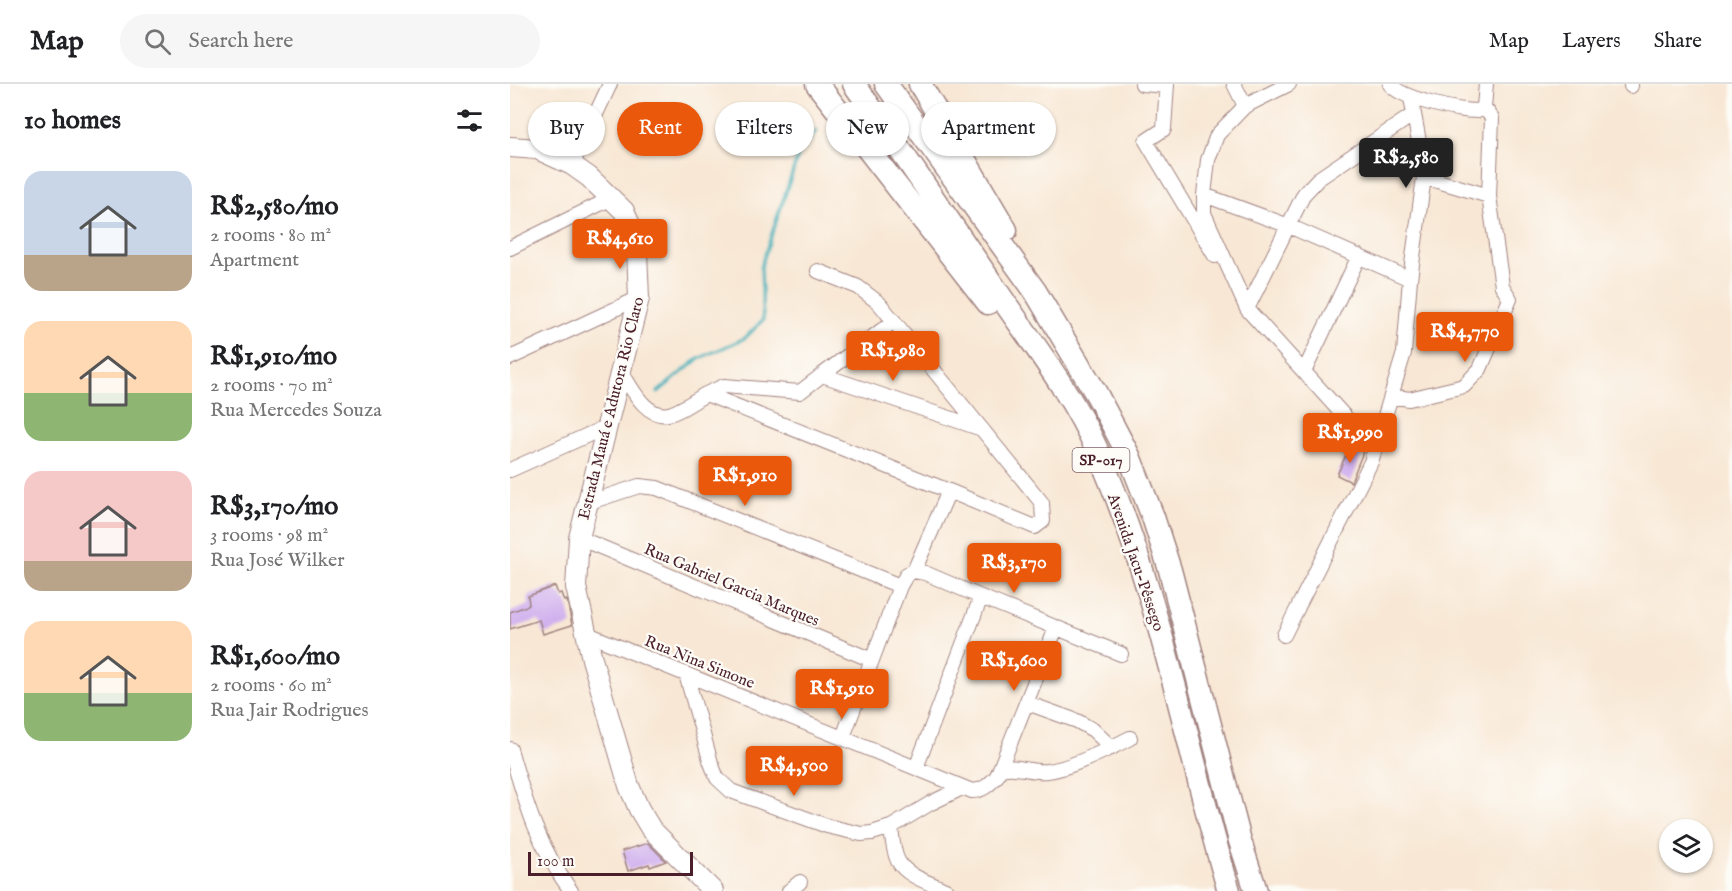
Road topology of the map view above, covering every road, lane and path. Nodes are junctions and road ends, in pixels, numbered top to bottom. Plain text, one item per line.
1 (610, 84) edge
2 (817, 84) edge
3 (854, 84) edge
4 (886, 84) edge
5 (920, 84) edge
6 (1142, 84) edge
7 (1234, 84) edge
8 (1289, 84) edge
9 (1390, 84) edge
10 (1486, 84) edge
11 (1167, 85) edge
12 (1411, 98) junction
13 (1245, 106) junction
14 (1484, 107) junction
15 (1414, 114) junction
16 (510, 147) edge
17 (572, 165) junction
18 (1424, 177) junction
19 (1204, 195) junction
20 (1489, 196) junction
21 (612, 198) junction
22 (1289, 226) junction
23 (510, 248) edge
24 (1359, 256) junction
25 (818, 271) dead end
26 (1410, 279) junction
27 (1035, 291) junction
28 (639, 298) junction
29 (1246, 309) junction
30 (894, 321) junction
31 (510, 358) edge
32 (621, 371) junction
33 (1304, 372) junction
34 (822, 375) junction
35 (1055, 376) junction
36 (706, 394) junction
37 (1390, 396) junction
38 (608, 426) junction
39 (982, 429) junction
40 (1375, 450) junction
41 (510, 470) edge
42 (949, 492) junction
43 (587, 503) junction
44 (579, 538) junction
45 (907, 577) junction
46 (981, 597) junction
47 (1056, 628) junction
48 (585, 633) junction
49 (1284, 634) dead end
50 (1121, 654) dead end
51 (872, 660) junction
52 (686, 674) junction
53 (1027, 703) junction
54 (843, 737) junction
55 (1131, 738) dead end
56 (1112, 748) junction
57 (510, 749) edge
58 (916, 768) junction
59 (1001, 769) junction
60 (962, 788) junction
61 (891, 827) junction
62 (572, 891) edge
63 (713, 891) edge
64 (947, 891) edge
65 (1229, 891) edge
66 (1256, 891) edge

1 - 17 street
2 - 35 highway
3 - 35 highway, Avenida Jacu-Pêssego / SP-017
4 - 27 highway, Avenida Jacu-Pêssego / SP-017
5 - 27 highway
6 - 11 street
7 - 13 street
8 - 13 street
9 - 12 street
10 - 14 street
11 - 29 street
12 - 14 street
12 - 15 street
13 - 19 street
14 - 20 street
15 - 18 street
15 - 22 street
16 - 17 main road, Estrada Mauá e Adutora Rio Claro
17 - 21 main road, Estrada Mauá e Adutora Rio Claro
18 - 20 street
18 - 26 street
19 - 22 street
19 - 29 street
20 - 37 street
21 - 23 street
21 - 28 main road, Estrada Mauá e Adutora Rio Claro
22 - 24 street
22 - 29 street
24 - 26 street
24 - 33 street
25 - 30 street
26 - 37 street
27 - 66 highway, Avenida Jacu-Pêssego / SP-017
28 - 31 street
28 - 32 main road, Estrada Mauá e Adutora Rio Claro
29 - 33 street
30 - 34 street
30 - 39 street
32 - 36 street
32 - 38 main road, Estrada Mauá e Adutora Rio Claro
33 - 40 street
34 - 36 street
34 - 39 street
35 - 65 highway, Avenida Jacu-Pêssego / SP-017
36 - 42 street
37 - 40 street
38 - 41 street
38 - 43 main road, Estrada Mauá e Adutora Rio Claro
39 - 42 street
40 - 49 street
42 - 45 street
43 - 44 main road, Estrada Mauá e Adutora Rio Claro
43 - 45 street
44 - 48 main road, Estrada Mauá e Adutora Rio Claro
44 - 51 street, Rua Gabriel Garcia Marques
45 - 46 street
45 - 51 street
46 - 47 street
46 - 58 street
47 - 50 street
47 - 53 street
48 - 52 street, Rua Nina Simone
48 - 63 main road, Estrada Mauá e Adutora Rio Claro
51 - 54 street
52 - 54 street, Rua Nina Simone
52 - 61 street
53 - 56 street
53 - 59 street
54 - 58 street, Rua Nina Simone
55 - 56 street
56 - 59 street
57 - 62 street
58 - 60 street, Rua Nina Simone
59 - 60 street
60 - 61 street
61 - 64 street

